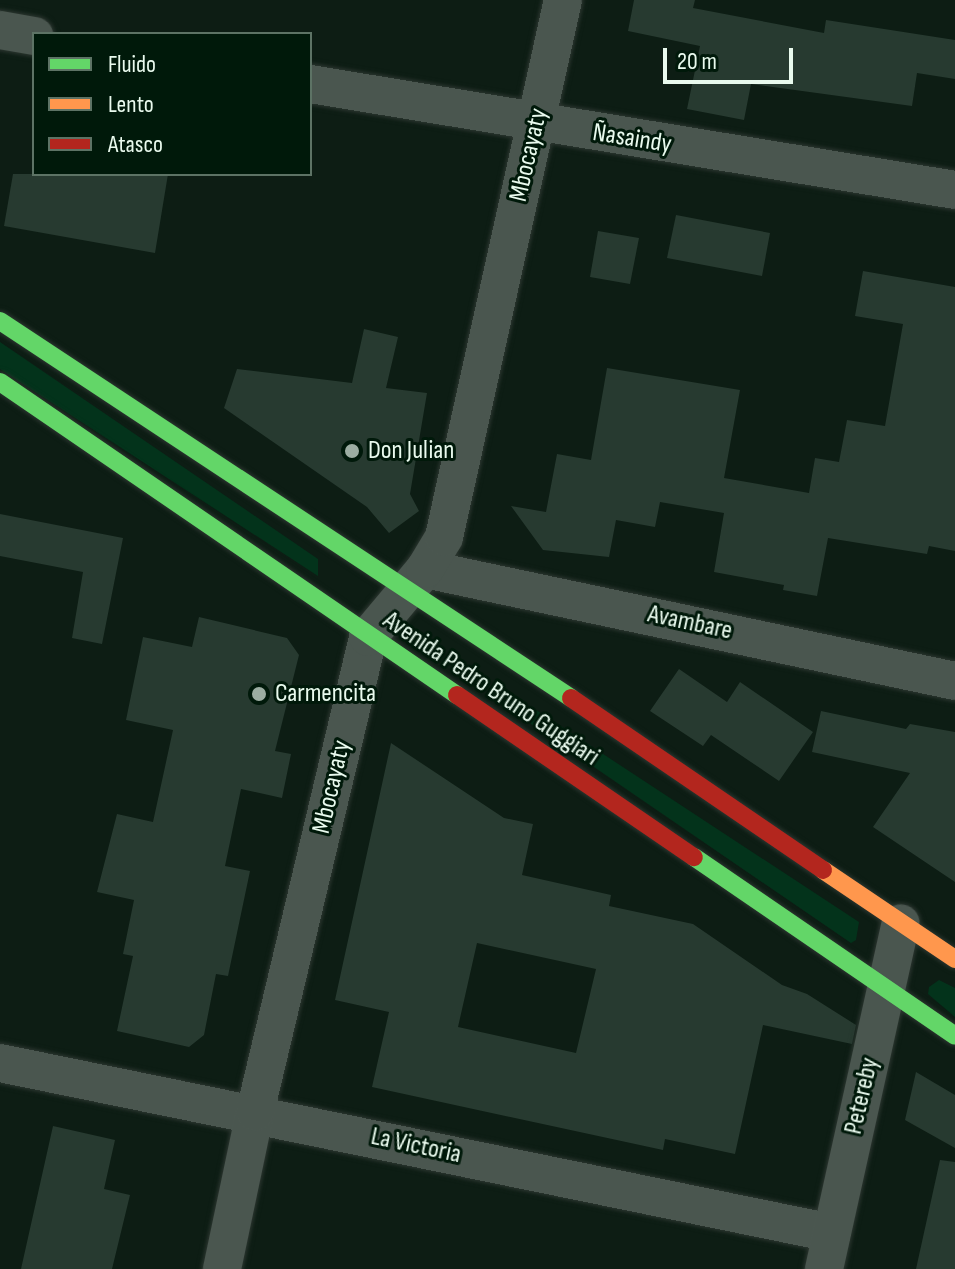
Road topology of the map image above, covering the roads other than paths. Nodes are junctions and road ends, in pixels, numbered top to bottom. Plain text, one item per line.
1 (563, 0) edge
2 (0, 30) edge
3 (32, 36) edge
4 (312, 84) edge
5 (536, 124) junction
6 (955, 190) edge
7 (0, 321) edge
8 (0, 382) edge
9 (416, 579) junction
10 (368, 637) junction
11 (955, 681) edge
12 (901, 923) junction
13 (955, 959) edge
14 (886, 990) junction
15 (955, 1036) edge
16 (0, 1063) edge
17 (255, 1112) junction
18 (828, 1251) edge
19 (222, 1269) edge

1 - 5 street, Mbocayaty
2 - 3 street
4 - 5 street, Ñasaindy
5 - 6 street, Ñasaindy
5 - 9 street, Mbocayaty
7 - 9 main road, Avenida Pedro Bruno Guggiari
8 - 10 main road, Avenida Pedro Bruno Guggiari
9 - 10 street, Mbocayaty
9 - 11 street, Avambare
9 - 12 main road, Avenida Pedro Bruno Guggiari
10 - 14 main road, Avenida Pedro Bruno Guggiari
10 - 17 street, Mbocayaty
12 - 13 main road, Avenida Pedro Bruno Guggiari
12 - 14 street, Petereby
14 - 15 main road, Avenida Pedro Bruno Guggiari
14 - 18 street, Petereby
16 - 17 street, La Victoria
17 - 18 street, La Victoria
17 - 19 street, Mbocayaty

